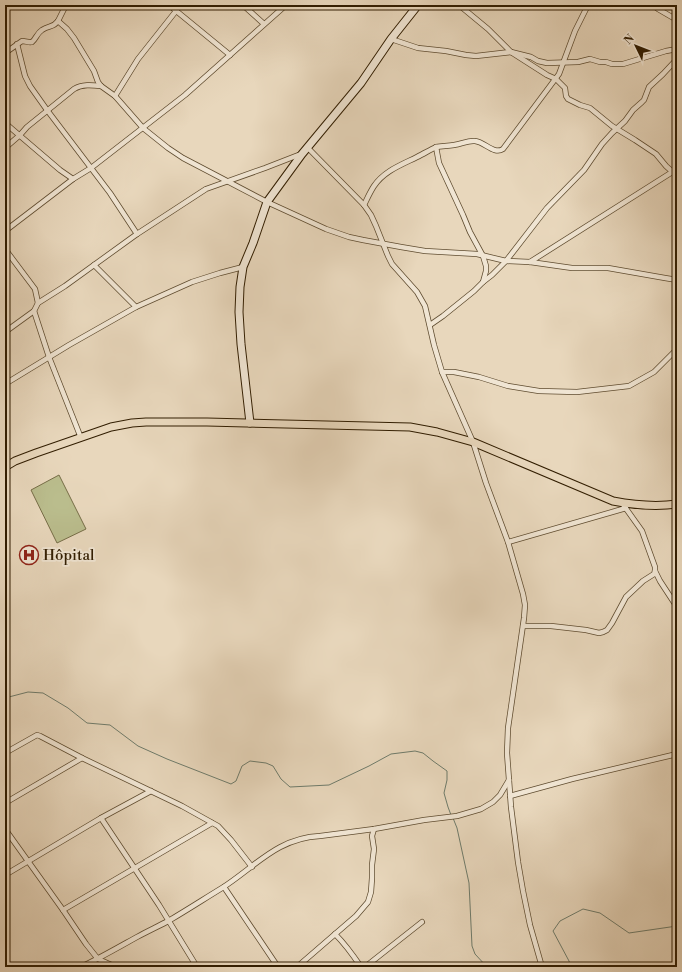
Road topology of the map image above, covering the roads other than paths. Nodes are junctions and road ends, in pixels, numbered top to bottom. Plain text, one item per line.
1 (66, 5) edge
2 (168, 5) edge
3 (180, 5) edge
4 (243, 5) edge
5 (286, 5) edge
6 (418, 5) edge
7 (459, 5) edge
8 (588, 5) edge
9 (653, 5) edge
10 (176, 11) junction
11 (58, 20) junction
12 (677, 20) edge
13 (264, 24) junction
14 (391, 39) junction
15 (17, 44) junction
16 (677, 49) edge
17 (511, 52) junction
18 (5, 53) edge
19 (230, 55) junction
20 (677, 59) edge
21 (564, 62) junction
22 (556, 79) junction
23 (101, 86) junction
24 (115, 96) junction
25 (47, 110) junction
26 (5, 123) edge
27 (143, 128) junction
28 (617, 129) junction
29 (20, 136) junction
30 (307, 147) junction
31 (436, 147) junction
32 (5, 148) edge
33 (302, 154) junction
34 (91, 168) junction
35 (675, 170) edge
36 (677, 176) edge
37 (73, 179) junction
38 (229, 182) junction
39 (266, 202) junction
40 (364, 205) junction
41 (5, 230) edge
42 (137, 234) junction
43 (384, 245) junction
44 (5, 249) edge
45 (483, 256) junction
46 (506, 260) junction
47 (530, 262) junction
48 (94, 265) junction
49 (243, 267) junction
50 (677, 280) edge
51 (483, 282) junction
52 (38, 303) junction
53 (136, 307) junction
54 (34, 311) junction
55 (430, 325) junction
56 (5, 332) edge
57 (677, 349) edge
58 (49, 357) junction
59 (442, 372) junction
60 (5, 384) edge
61 (250, 423) junction
62 (81, 438) junction
63 (473, 442) junction
64 (5, 467) edge
65 (677, 504) edge
66 (624, 505) junction
67 (508, 542) junction
68 (655, 571) junction
69 (677, 607) edge
70 (523, 626) junction
71 (5, 753) edge
72 (677, 754) edge
73 (82, 758) junction
74 (509, 780) junction
75 (151, 791) junction
76 (510, 796) junction
77 (5, 803) edge
78 (101, 818) junction
79 (212, 823) junction
80 (5, 829) edge
81 (374, 829) junction
82 (28, 861) junction
83 (252, 867) junction
84 (135, 868) junction
85 (5, 875) edge
86 (224, 887) junction
87 (63, 910) junction
88 (169, 921) junction
89 (422, 922) dead end
90 (334, 934) junction
91 (98, 959) junction
92 (81, 967) edge
93 (116, 967) edge
94 (197, 967) edge
95 (278, 967) edge
96 (297, 967) edge
97 (361, 967) edge
98 (365, 967) edge
99 (542, 967) edge

1 - 11 street
2 - 10 street
3 - 10 street
4 - 13 street
5 - 13 street
6 - 14 main road
7 - 17 street
8 - 21 street
9 - 12 street
10 - 19 street
10 - 24 street
11 - 15 street
11 - 23 street
13 - 19 street
14 - 17 street
14 - 30 main road
15 - 18 street
15 - 25 street
16 - 21 street
17 - 21 street
17 - 22 street
19 - 27 street
20 - 28 street
21 - 22 street
22 - 28 street
22 - 31 street
23 - 24 street
23 - 25 street
24 - 27 street
25 - 29 street
25 - 34 street
26 - 29 street
27 - 34 street
27 - 38 street
28 - 35 street
28 - 46 street
29 - 32 street
29 - 37 street
30 - 33 main road
30 - 40 street
31 - 40 street
31 - 45 street
33 - 38 street
33 - 39 main road
34 - 37 street
34 - 42 street
35 - 36 street
35 - 47 street
37 - 41 street
38 - 39 street
38 - 42 street
39 - 43 street
39 - 49 main road
40 - 43 street
42 - 48 street
43 - 45 street
43 - 55 street
44 - 52 street
45 - 46 street
45 - 51 street
46 - 47 street
46 - 51 street
47 - 50 street
48 - 52 street
48 - 53 street
49 - 53 street
49 - 61 main road
51 - 55 street
52 - 54 street
53 - 58 street
54 - 56 street
54 - 58 street
55 - 59 street
57 - 59 street
58 - 60 street
58 - 62 street
59 - 63 street
61 - 62 main road
61 - 63 main road
62 - 64 main road
63 - 66 main road
63 - 67 street
65 - 66 main road
66 - 67 street
66 - 68 street
67 - 70 street
68 - 69 street
68 - 70 street
70 - 74 street
71 - 73 street
72 - 76 street
73 - 75 street
73 - 77 street
74 - 76 street
74 - 81 street
75 - 78 street
75 - 79 street
76 - 99 street
78 - 82 street
78 - 84 street
79 - 83 street
79 - 84 street
80 - 82 street
81 - 83 street
81 - 90 street
82 - 85 street
82 - 87 street
83 - 86 street
84 - 87 street
84 - 88 street
86 - 88 street
86 - 95 street
87 - 91 street
88 - 91 street
88 - 94 street
89 - 98 street
90 - 96 street
90 - 97 street
91 - 92 street
91 - 93 street

